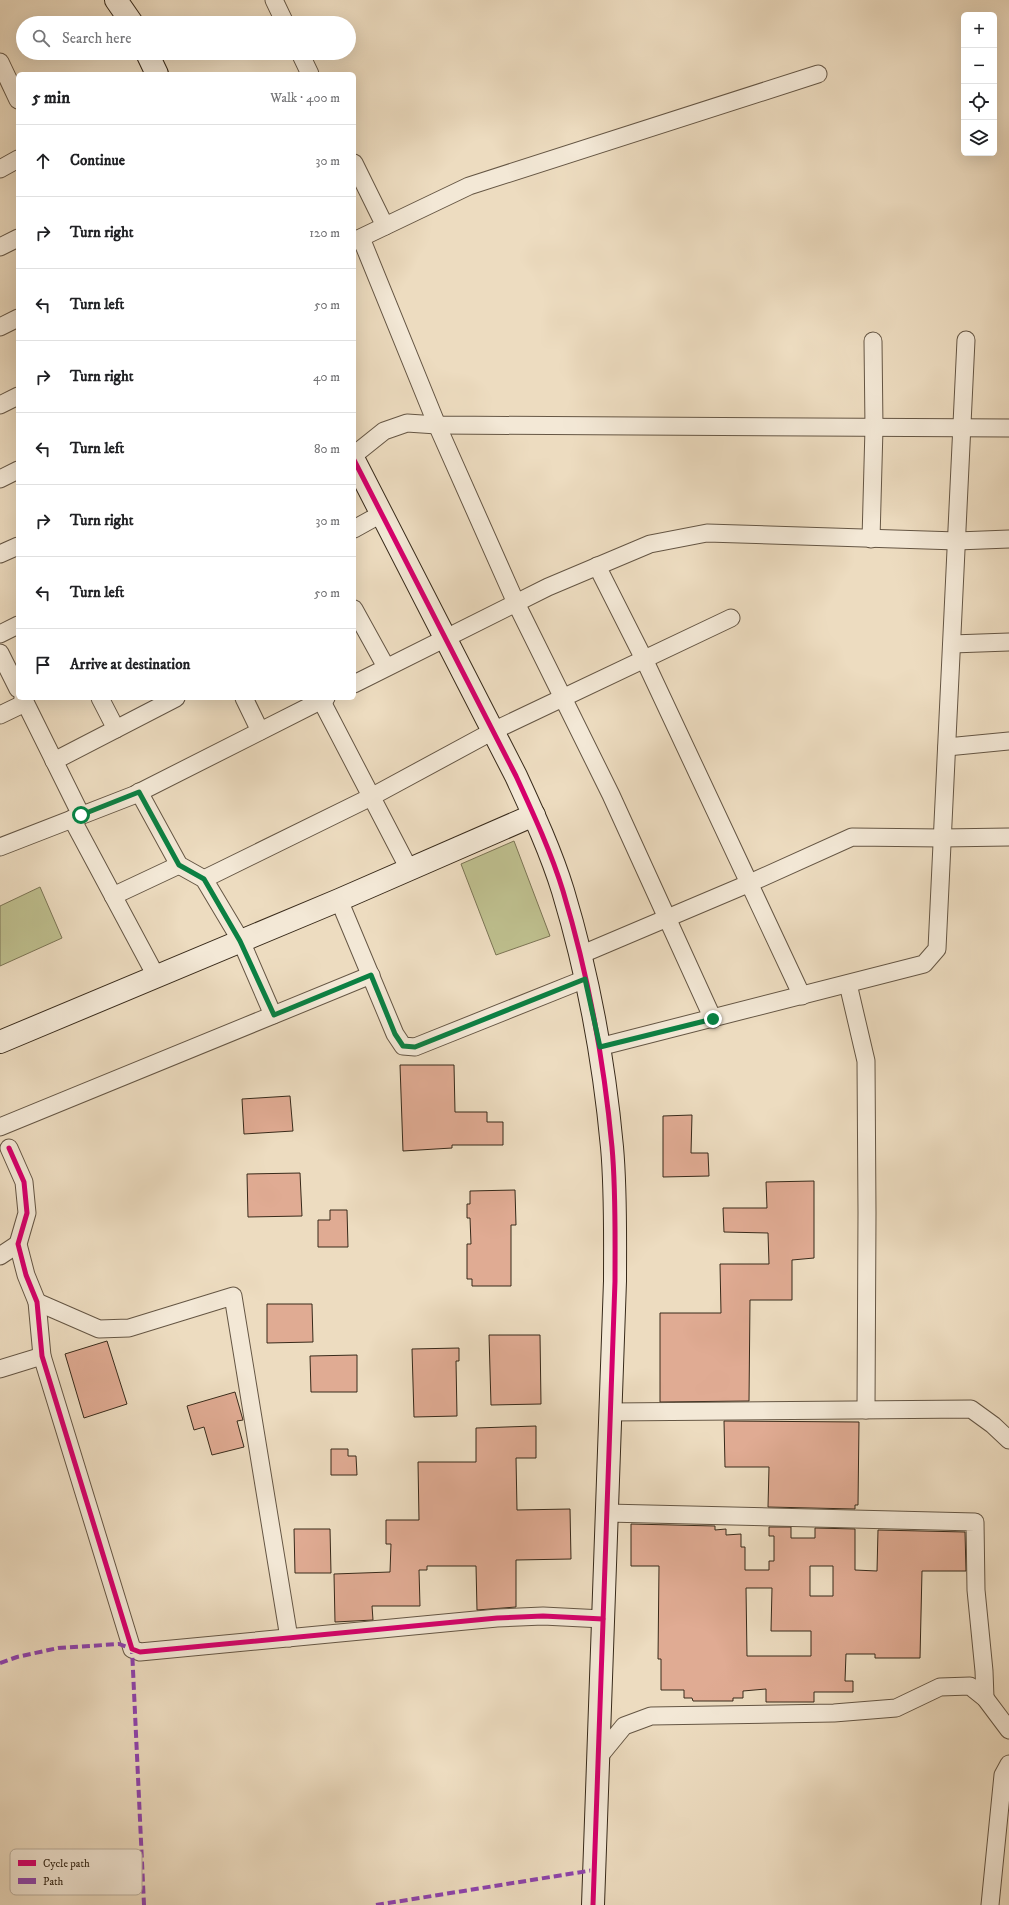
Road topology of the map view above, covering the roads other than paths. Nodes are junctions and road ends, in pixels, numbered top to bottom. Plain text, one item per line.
1 (116, 0) edge
2 (127, 0) edge
3 (274, 0) edge
4 (127, 16) edge
5 (135, 16) edge
6 (282, 16) edge
7 (150, 60) edge
8 (303, 60) edge
9 (0, 62) edge
10 (156, 72) edge
11 (309, 72) edge
12 (818, 74) dead end
13 (16, 96) edge
14 (16, 160) edge
15 (356, 167) edge
16 (0, 168) edge
17 (385, 226) junction
18 (358, 240) edge
19 (16, 319) edge
20 (0, 327) edge
21 (966, 340) dead end
22 (873, 341) dead end
23 (16, 397) edge
24 (0, 405) edge
25 (437, 425) junction
26 (874, 428) junction
27 (962, 428) junction
28 (1009, 428) edge
29 (356, 453) edge
30 (356, 464) edge
31 (16, 471) edge
32 (0, 479) edge
33 (381, 514) junction
34 (356, 528) edge
35 (871, 539) junction
36 (1009, 539) edge
37 (957, 541) junction
38 (16, 547) edge
39 (0, 554) edge
40 (597, 566) junction
41 (516, 603) junction
42 (356, 613) edge
43 (731, 618) dead end
44 (16, 626) edge
45 (0, 634) edge
46 (444, 638) junction
47 (1009, 642) edge
48 (952, 644) junction
49 (0, 653) edge
50 (644, 659) junction
51 (386, 668) junction
52 (356, 683) edge
53 (16, 685) edge
54 (563, 698) junction
55 (18, 700) edge
56 (24, 700) edge
57 (101, 700) edge
58 (168, 700) edge
59 (245, 700) edge
60 (320, 700) edge
61 (322, 700) edge
62 (0, 715) edge
63 (116, 729) junction
64 (260, 731) junction
65 (493, 731) junction
66 (1009, 741) edge
67 (946, 747) junction
68 (54, 761) junction
69 (139, 792) junction
70 (371, 797) junction
71 (534, 815) junction
72 (77, 817) junction
73 (1009, 837) edge
74 (942, 838) junction
75 (0, 847) edge
76 (179, 865) junction
77 (409, 869) junction
78 (204, 879) junction
79 (750, 883) junction
80 (113, 896) junction
81 (339, 900) junction
82 (667, 918) junction
83 (240, 941) junction
84 (580, 955) junction
85 (371, 975) junction
86 (156, 976) junction
87 (585, 979) junction
88 (848, 984) junction
89 (802, 996) junction
90 (274, 1015) junction
91 (713, 1019) junction
92 (0, 1042) edge
93 (600, 1047) junction
94 (0, 1127) edge
95 (3, 1145) edge
96 (18, 1244) junction
97 (0, 1256) edge
98 (37, 1302) junction
99 (42, 1356) junction
100 (0, 1369) edge
101 (866, 1410) junction
102 (610, 1412) junction
103 (1009, 1440) edge
104 (607, 1512) junction
105 (603, 1619) junction
106 (289, 1638) junction
107 (985, 1698) junction
108 (1009, 1730) edge
109 (597, 1759) junction
110 (1009, 1764) edge
111 (593, 1905) edge
112 (990, 1905) edge

1 - 4 street
2 - 5 street
3 - 6 street
7 - 10 street
8 - 11 street
9 - 13 street
12 - 17 street
14 - 16 street
15 - 17 street
17 - 18 street
18 - 25 street
19 - 20 street
21 - 27 street
22 - 26 street
23 - 24 street
25 - 26 street
25 - 29 street
25 - 41 street
26 - 27 street
26 - 35 street
27 - 28 street
27 - 37 street
30 - 33 street
31 - 32 street
33 - 34 street
33 - 46 street
35 - 37 street
35 - 40 street
36 - 37 street
37 - 48 street
38 - 39 street
40 - 41 street
40 - 50 street
41 - 46 street
41 - 54 street
42 - 51 street
43 - 50 street
44 - 45 street
46 - 51 street
46 - 65 street
47 - 48 street
48 - 67 street
49 - 53 street
50 - 54 street
50 - 79 street
51 - 52 street
54 - 65 street
54 - 82 street
55 - 62 street
56 - 68 street
57 - 63 street
58 - 63 street
59 - 64 street
60 - 64 street
61 - 70 street
63 - 68 street
64 - 69 street
65 - 70 street
65 - 71 street
66 - 67 street
67 - 74 street
68 - 72 street
69 - 72 street
69 - 76 street
70 - 77 street
70 - 78 street
71 - 77 street
71 - 84 street
72 - 75 street
72 - 80 street
73 - 74 street
74 - 79 street
74 - 88 street
76 - 78 street
76 - 80 street
77 - 81 street
78 - 83 street
79 - 82 street
79 - 89 street
80 - 86 street
81 - 83 street
81 - 85 street
82 - 84 street
82 - 91 street
83 - 86 street
83 - 90 street
84 - 87 street
85 - 87 street
85 - 90 street
86 - 92 street
87 - 93 street
88 - 89 street
88 - 101 street
89 - 91 street
90 - 94 street
91 - 93 street
93 - 102 street
95 - 96 street
96 - 97 street
96 - 98 street
98 - 99 street
98 - 106 street
99 - 100 street
99 - 106 street
101 - 102 street
101 - 103 street
102 - 104 street
104 - 105 street
104 - 107 street
105 - 106 street
105 - 109 street
107 - 108 street
107 - 109 street
109 - 111 street
110 - 112 street

